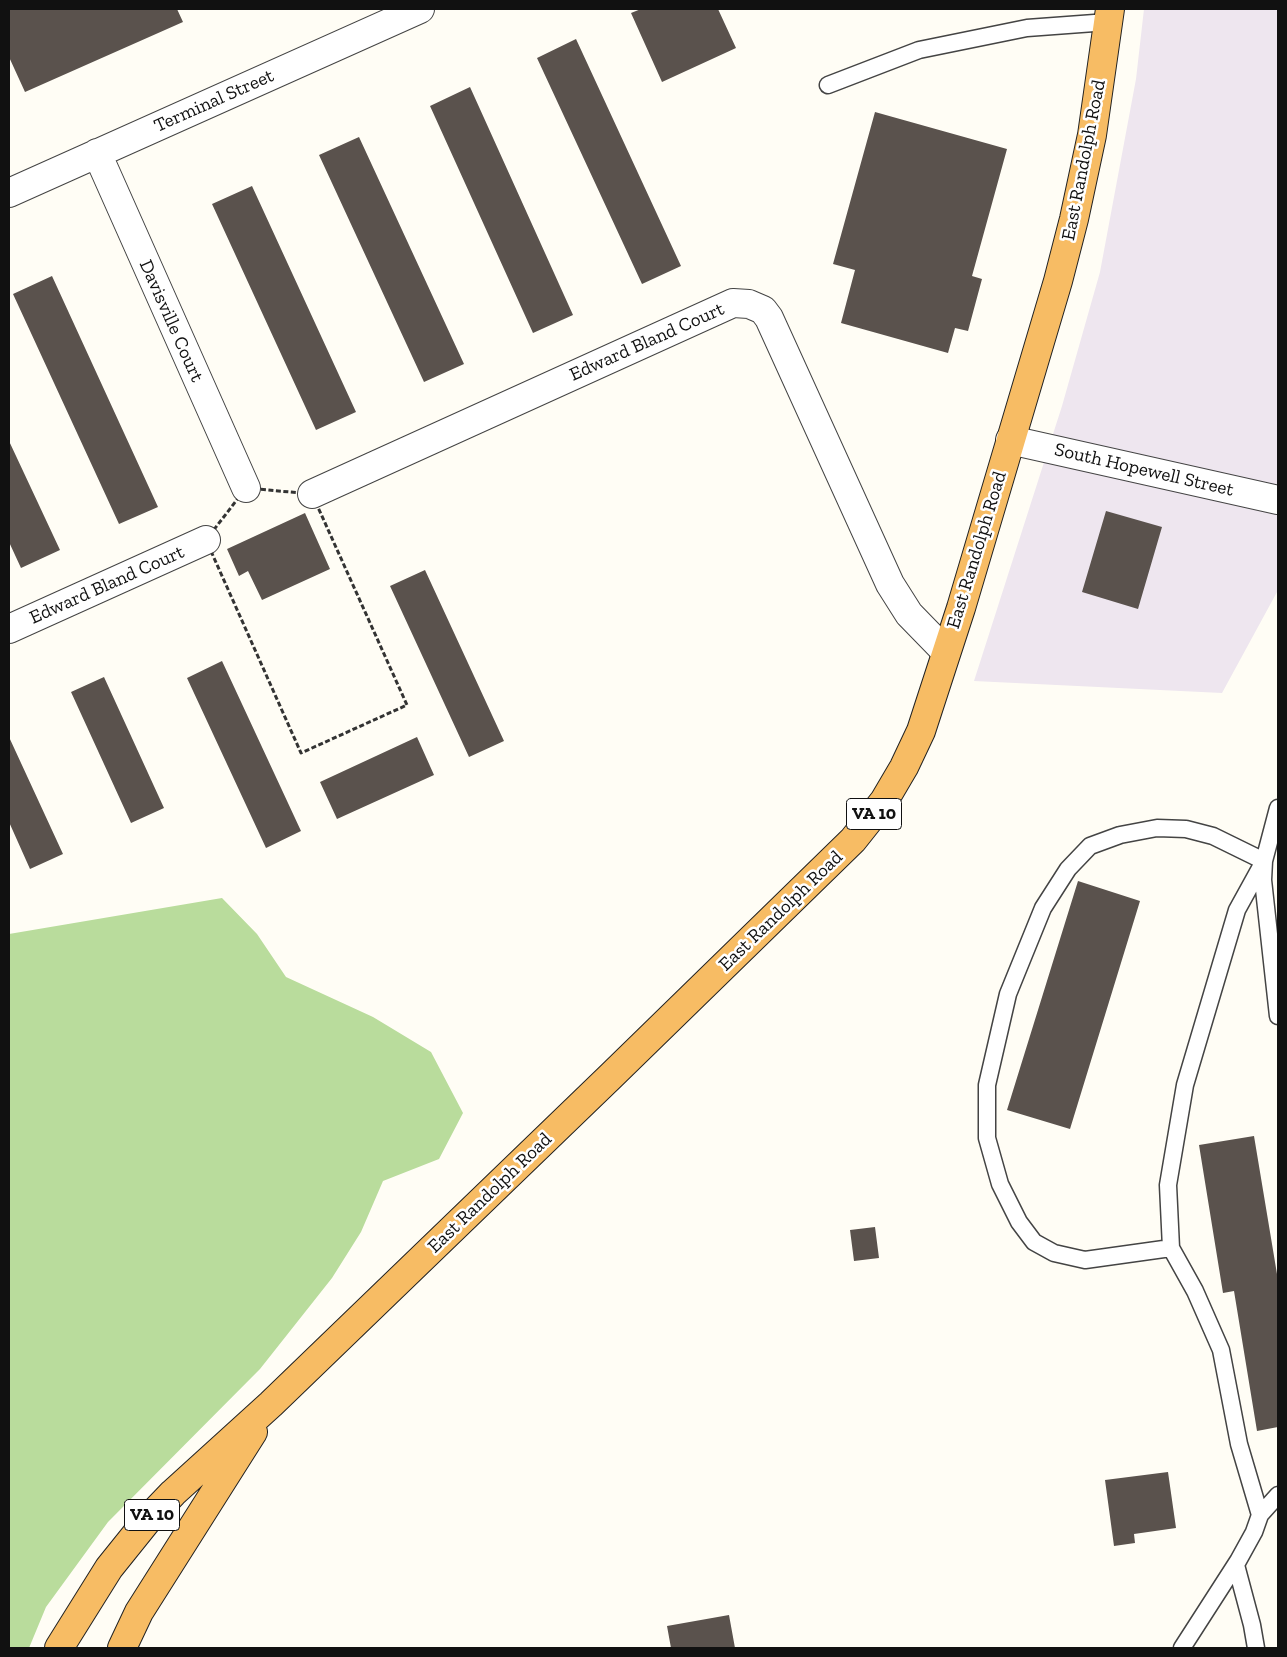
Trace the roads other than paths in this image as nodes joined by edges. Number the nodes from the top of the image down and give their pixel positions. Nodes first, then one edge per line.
1 (420, 9) edge
2 (1109, 15) edge
3 (828, 85) dead end
4 (97, 154) junction
5 (9, 193) edge
6 (1010, 440) junction
7 (246, 488) road end
8 (312, 494) road end
9 (1278, 500) edge
10 (206, 540) road end
11 (9, 629) edge
12 (946, 652) junction
13 (1278, 808) edge
14 (1264, 861) junction
15 (1278, 1016) edge
16 (1171, 1248) junction
17 (271, 1404) junction
18 (1278, 1495) edge
19 (1260, 1515) junction
20 (1236, 1565) junction
21 (58, 1648) edge
22 (122, 1648) edge
23 (1182, 1648) edge
24 (1256, 1648) edge

1 - 4 street, Terminal Street
2 - 3 lane
2 - 6 highway, East Randolph Road / VA 10
4 - 5 street, Terminal Street
4 - 7 street, Davisville Court
6 - 9 street, South Hopewell Street
6 - 12 highway, East Randolph Road / VA 10
8 - 12 street, Edward Bland Court
10 - 11 street, Edward Bland Court
12 - 17 highway, East Randolph Road / VA 10
13 - 14 lane
14 - 15 lane
14 - 16 lane
14 - 16 lane
16 - 19 lane
17 - 21 highway, East Randolph Road / VA 10
17 - 22 highway, East Randolph Road / VA 10
18 - 19 lane
19 - 20 lane
20 - 23 lane
20 - 24 lane

